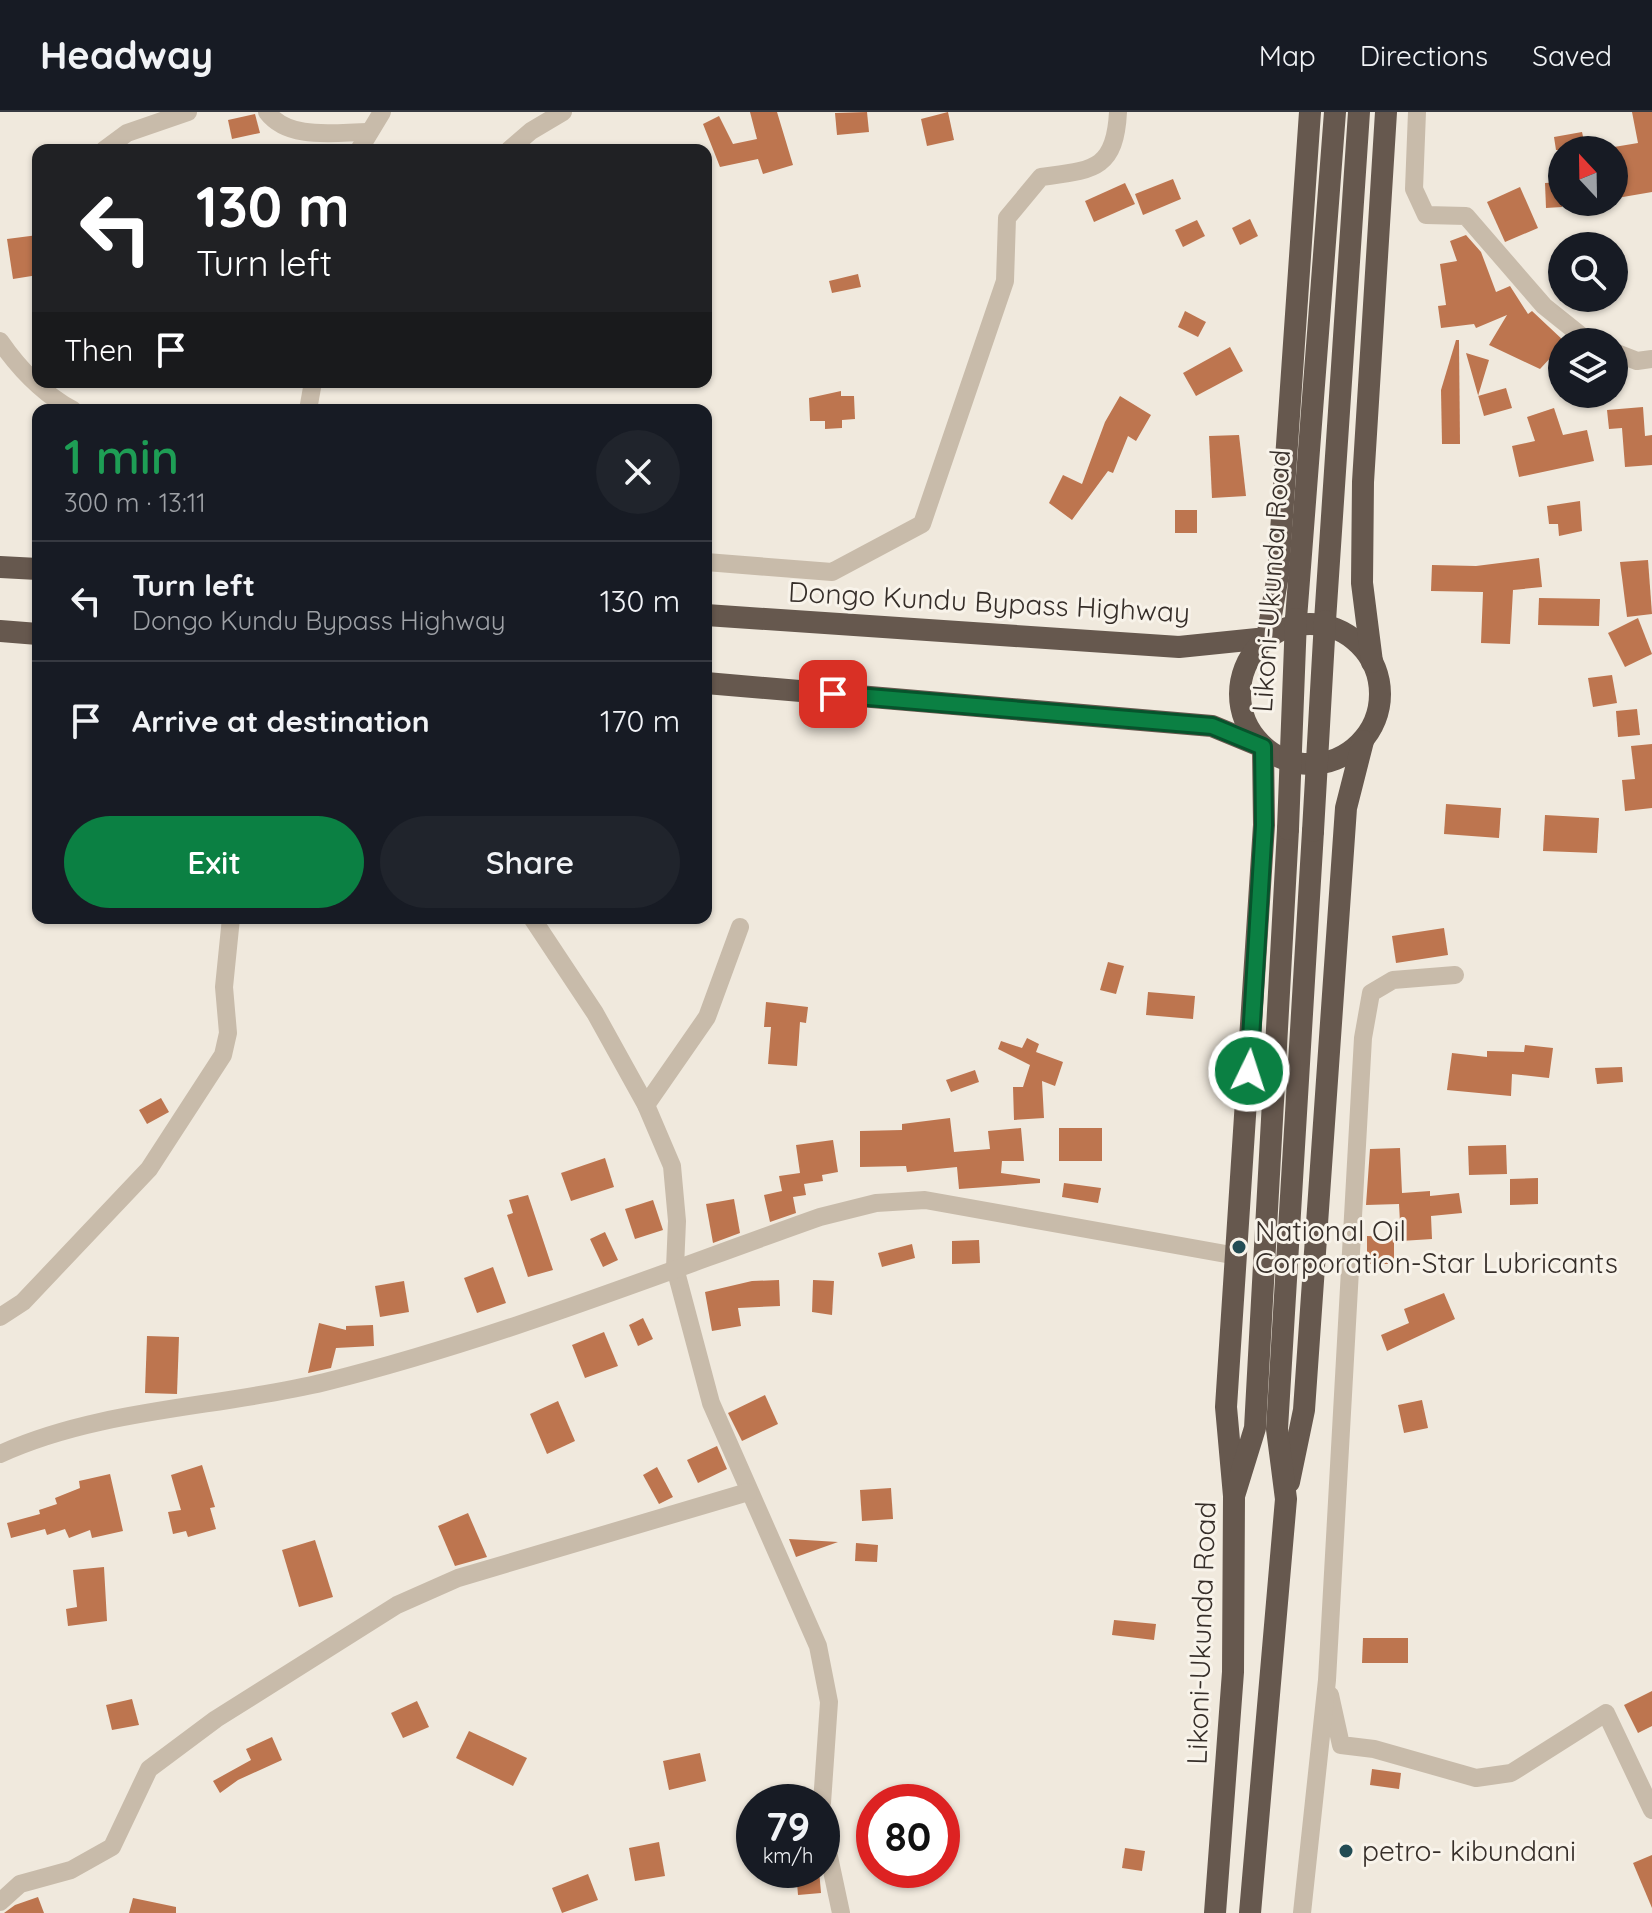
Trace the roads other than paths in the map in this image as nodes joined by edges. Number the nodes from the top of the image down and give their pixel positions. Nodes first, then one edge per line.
1 (188, 112) edge
2 (267, 112) edge
3 (382, 112) edge
4 (563, 112) edge
5 (1118, 112) edge
6 (1310, 112) edge
7 (1335, 112) edge
8 (1359, 112) edge
9 (1386, 112) edge
10 (1417, 112) edge
11 (368, 132) junction
12 (112, 144) edge
13 (362, 144) edge
14 (516, 144) edge
15 (1572, 328) edge
16 (0, 341) edge
17 (1628, 357) edge
18 (1652, 359) edge
19 (32, 381) edge
20 (40, 388) edge
21 (62, 404) edge
22 (712, 562) edge
23 (0, 567) edge
24 (32, 569) edge
25 (712, 615) edge
26 (0, 631) edge
27 (32, 634) edge
28 (1267, 638) junction
29 (1372, 662) junction
30 (712, 684) edge
31 (1363, 741) junction
32 (1263, 747) junction
33 (230, 924) edge
34 (536, 924) edge
35 (740, 927) dead end
36 (1455, 975) dead end
37 (646, 1105) junction
38 (1237, 1256) junction
39 (675, 1268) junction
40 (0, 1317) edge
41 (1266, 1428) junction
42 (0, 1454) edge
43 (748, 1492) junction
44 (1234, 1496) junction
45 (1286, 1499) junction
46 (1327, 1680) junction
47 (823, 1784) edge
48 (1652, 1810) edge
49 (836, 1888) edge
50 (0, 1902) edge
51 (841, 1913) edge
52 (1215, 1913) edge
53 (1250, 1913) edge
54 (1302, 1913) edge

1 - 12 street
2 - 11 street
3 - 11 street
4 - 14 street
5 - 22 street
6 - 28 highway
7 - 41 highway, Likoni-Ukunda Road, bridge
8 - 41 highway, Likoni-Ukunda Road, bridge
9 - 29 highway
10 - 15 street
11 - 13 street
16 - 19 street
17 - 18 street
20 - 21 street
23 - 24 highway
25 - 28 highway, Dongo Kundu Bypass Highway
26 - 27 highway
28 - 29 highway
28 - 32 highway
29 - 31 highway
30 - 32 highway
31 - 32 highway
31 - 45 highway
32 - 38 highway
33 - 40 street
34 - 37 street
35 - 37 street
36 - 46 street
37 - 39 street
38 - 39 street
38 - 44 highway
39 - 42 street
39 - 43 street
41 - 44 highway, Likoni-Ukunda Road
41 - 45 highway, Likoni-Ukunda Road
43 - 47 street
43 - 50 street
44 - 52 highway, Likoni-Ukunda Road
45 - 53 highway, Likoni-Ukunda Road
46 - 48 street
46 - 54 street
49 - 51 street

